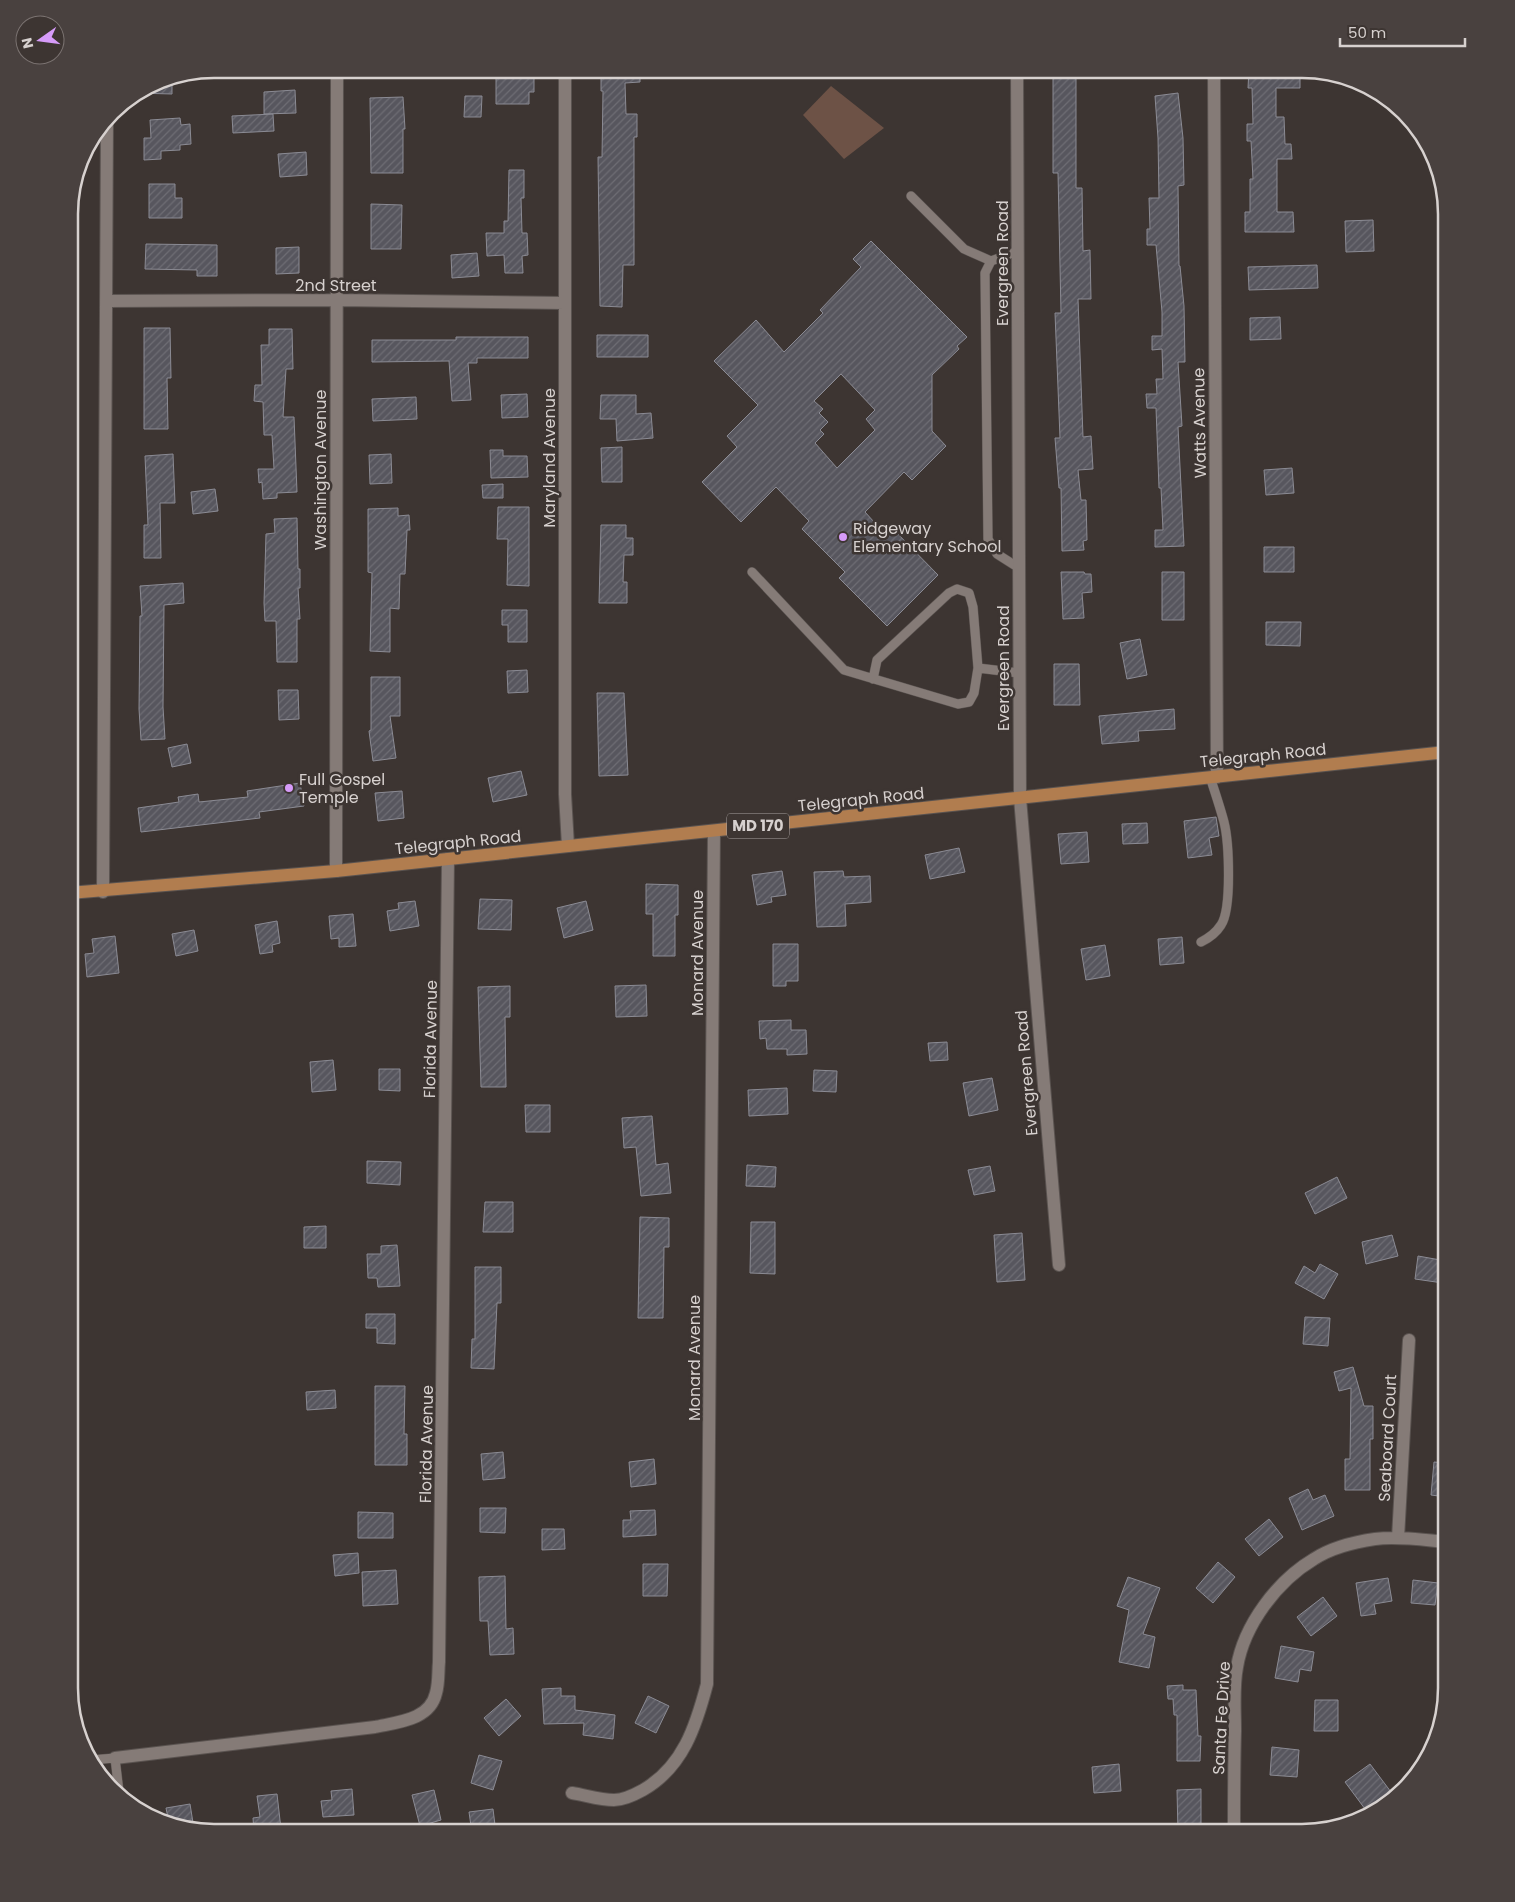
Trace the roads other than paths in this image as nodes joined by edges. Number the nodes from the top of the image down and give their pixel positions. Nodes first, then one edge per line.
1 (337, 78) edge
2 (565, 78) edge
3 (1017, 78) edge
4 (1214, 78) edge
5 (108, 128) edge
6 (911, 196) dead end
7 (1018, 251) junction
8 (991, 261) junction
9 (336, 300) junction
10 (107, 301) junction
11 (565, 303) junction
12 (1019, 568) junction
13 (752, 572) dead end
14 (978, 668) junction
15 (1019, 673) junction
16 (873, 679) junction
17 (1438, 753) edge
18 (1214, 777) junction
19 (1020, 798) junction
20 (714, 831) junction
21 (568, 846) junction
22 (448, 859) junction
23 (336, 871) junction
24 (102, 892) junction
25 (78, 893) edge
26 (1201, 942) dead end
27 (1058, 1265) dead end
28 (1409, 1340) dead end
29 (1398, 1538) junction
30 (1438, 1541) edge
31 (115, 1758) junction
32 (98, 1759) edge
33 (118, 1785) edge
34 (572, 1792) dead end
35 (1234, 1824) edge

1 - 9 street, Washington Avenue
2 - 11 street, Maryland Avenue
3 - 7 street, Evergreen Road
4 - 18 street, Watts Avenue
5 - 10 street
6 - 8 lane
7 - 8 lane
7 - 12 street, Evergreen Road
8 - 12 lane
9 - 10 street, 2nd Street
9 - 11 street, 2nd Street
9 - 23 street, Washington Avenue
10 - 24 street
11 - 21 street, Maryland Avenue
12 - 15 street, Evergreen Road
13 - 16 lane
14 - 15 lane
14 - 16 lane
14 - 16 lane
15 - 19 street, Evergreen Road
17 - 18 main road, Telegraph Road / MD 170
18 - 19 main road, Telegraph Road / MD 170
18 - 26 lane
19 - 20 main road, Telegraph Road / MD 170
19 - 27 street, Evergreen Road
20 - 21 main road, Telegraph Road / MD 170
20 - 34 street, Monard Avenue
21 - 22 main road, Telegraph Road / MD 170
22 - 23 main road, Telegraph Road / MD 170
22 - 31 street, Florida Avenue
23 - 24 main road, Telegraph Road / MD 170
24 - 25 main road, Telegraph Road / MD 170
28 - 29 street, Seaboard Court
29 - 30 street, Santa Fe Drive
29 - 35 street, Santa Fe Drive
31 - 32 lane
31 - 33 lane

